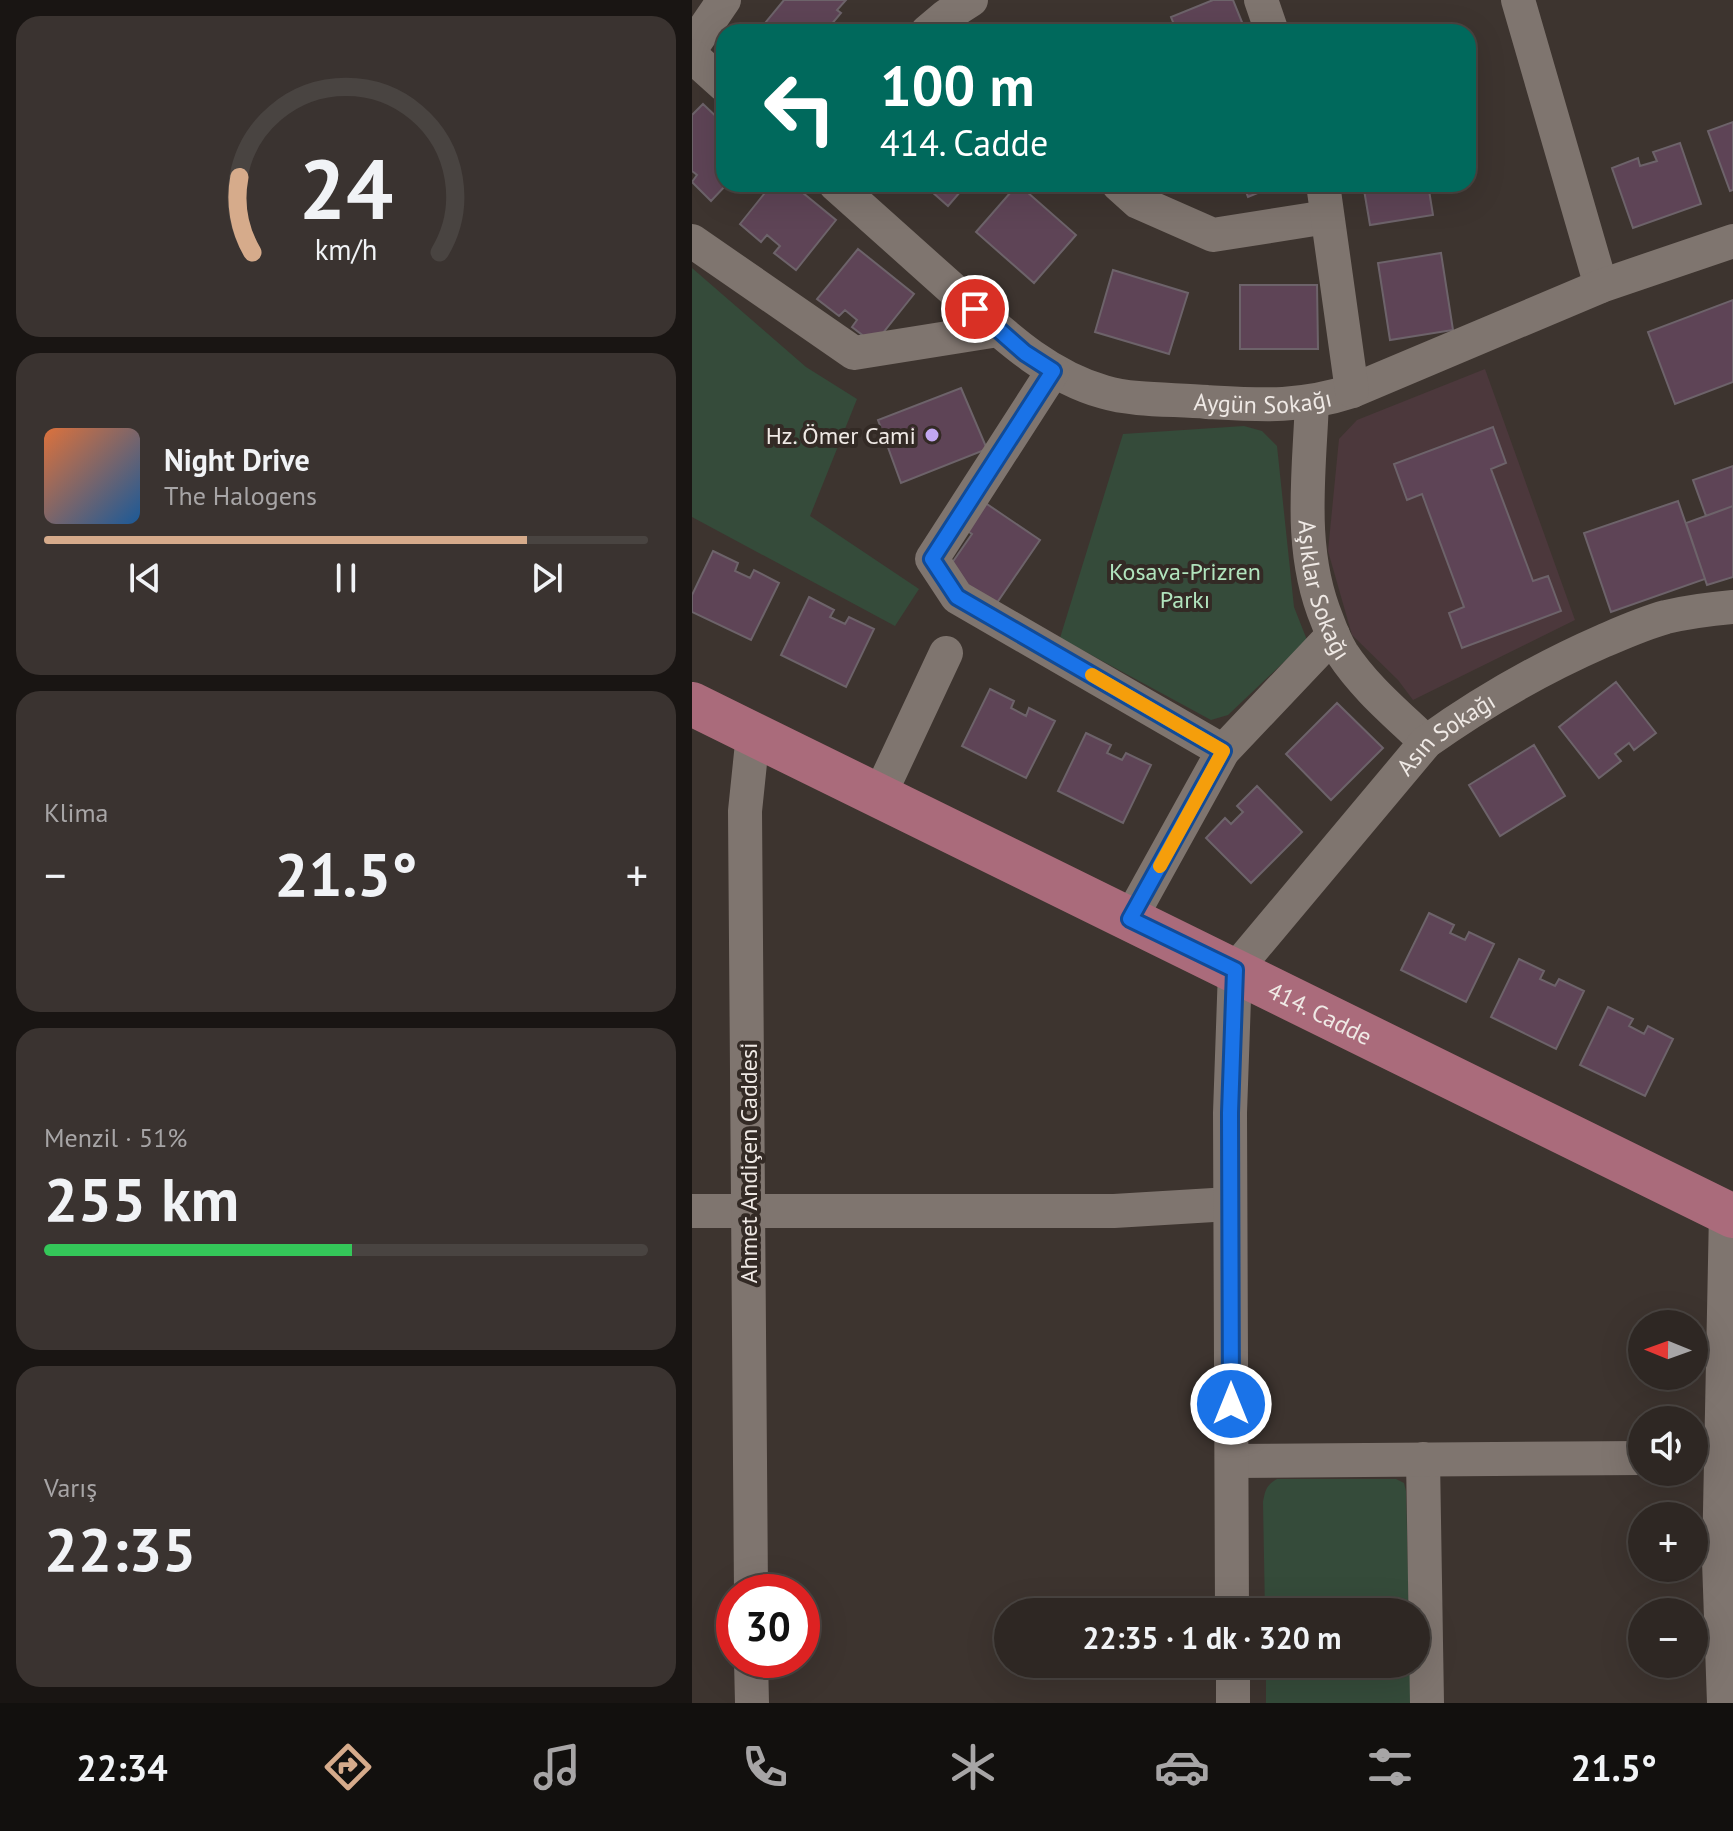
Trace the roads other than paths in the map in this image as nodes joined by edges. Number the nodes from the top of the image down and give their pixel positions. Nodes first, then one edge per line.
1 (724, 0) edge
2 (1261, 0) edge
3 (1518, 0) edge
4 (1269, 24) edge
5 (692, 47) edge
6 (692, 56) edge
7 (716, 78) edge
8 (844, 192) edge
9 (1127, 192) edge
10 (1325, 201) edge
11 (692, 241) edge
12 (1733, 241) edge
13 (1601, 286) junction
14 (998, 330) junction
15 (1053, 371) junction
16 (1352, 391) junction
17 (1312, 402) junction
18 (1733, 607) edge
19 (1333, 635) junction
20 (946, 653) dead end
21 (692, 704) edge
22 (753, 734) junction
23 (1426, 742) junction
24 (1223, 751) junction
25 (879, 796) junction
26 (1130, 919) junction
27 (1235, 970) junction
28 (1230, 1204) junction
29 (692, 1211) edge
30 (748, 1211) junction
31 (1729, 1214) edge
32 (1708, 1446) edge
33 (1628, 1458) edge
34 (1423, 1459) junction
35 (1232, 1461) junction
36 (1708, 1466) edge
37 (751, 1574) edge
38 (1232, 1598) edge
39 (751, 1678) edge
40 (1233, 1678) edge
41 (752, 1703) edge
42 (1233, 1703) edge
43 (1427, 1703) edge
44 (1724, 1703) edge

1 - 5 street
2 - 4 street
3 - 13 street
6 - 7 street
8 - 14 street, Aygün Sokağı
9 - 10 street
10 - 16 street
11 - 14 street
12 - 13 street, Aygün Sokağı
13 - 16 street, Aygün Sokağı
14 - 15 street, Aygün Sokağı
15 - 17 street, Aygün Sokağı
15 - 24 street
16 - 17 street, Aygün Sokağı
17 - 19 street, Aşıklar Sokağı
18 - 23 street, Asın Sokağı
19 - 23 street, Aşıklar Sokağı
19 - 24 street
20 - 25 street
21 - 22 main road, 414. Cadde
22 - 25 main road, 414. Cadde
22 - 30 street, Ahmet Andiçen Caddesi
23 - 27 street, Asın Sokağı
24 - 26 street
25 - 26 main road, 414. Cadde
26 - 27 main road, 414. Cadde
27 - 28 street
27 - 31 main road, 414. Cadde
28 - 30 street
28 - 35 street
29 - 30 street
30 - 37 street, Ahmet Andiçen Caddesi
31 - 32 street
33 - 34 street
34 - 35 street
34 - 43 street
35 - 38 street
36 - 44 street
39 - 41 street
40 - 42 street

